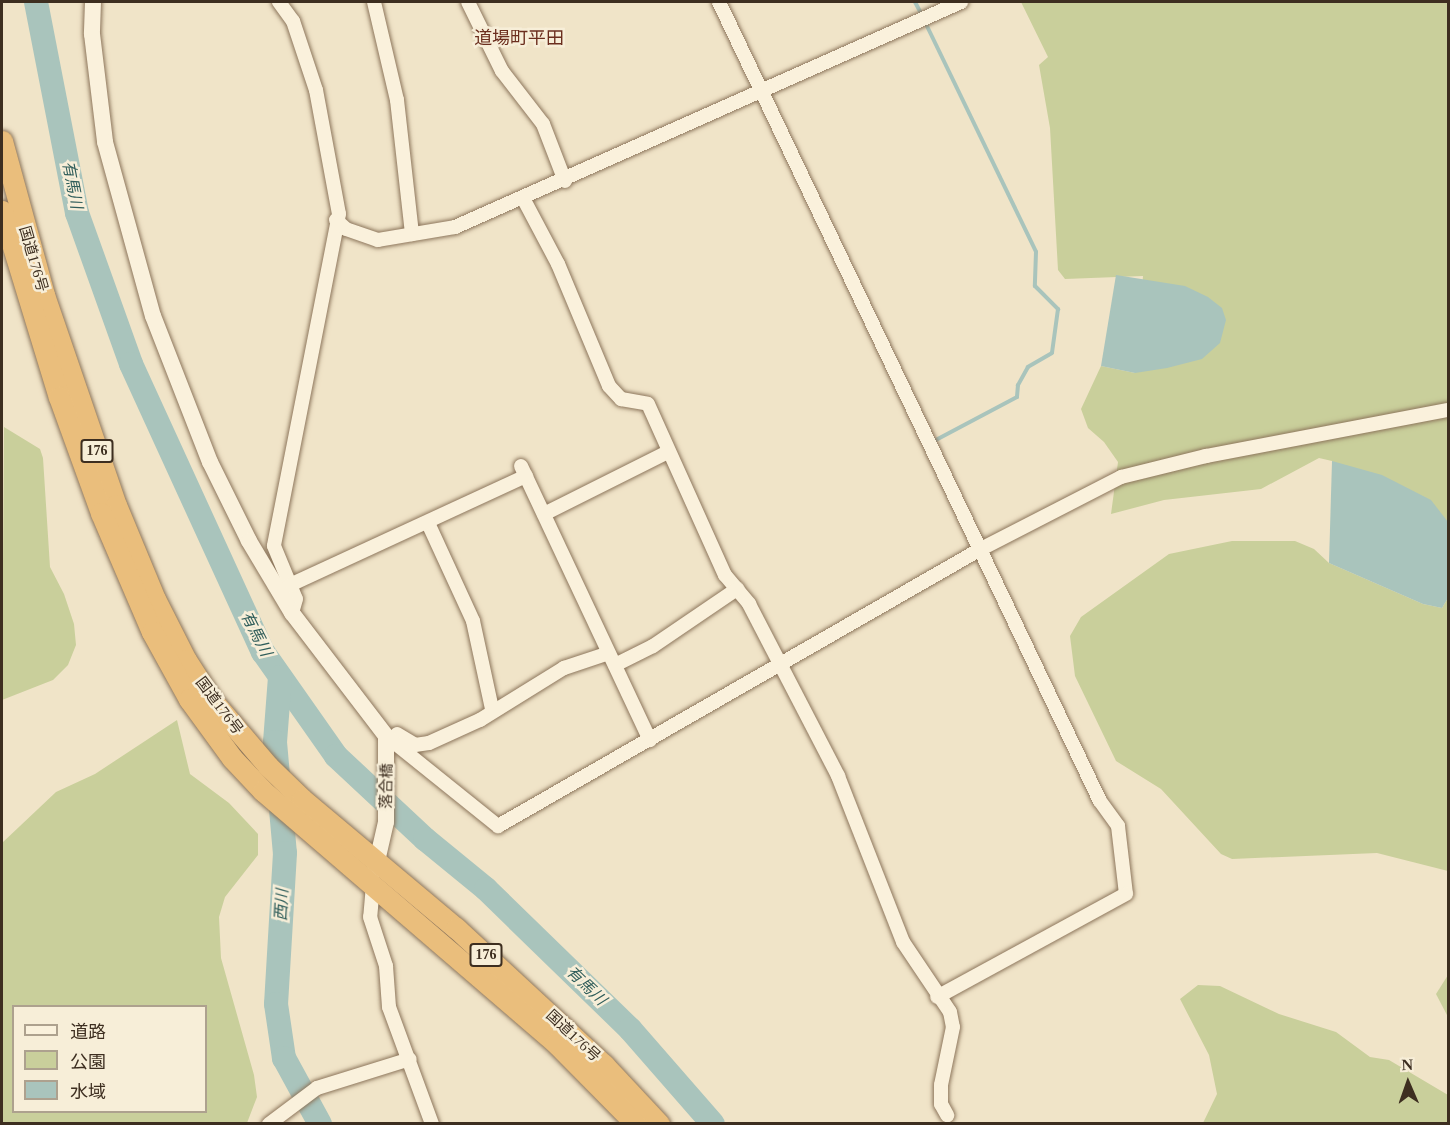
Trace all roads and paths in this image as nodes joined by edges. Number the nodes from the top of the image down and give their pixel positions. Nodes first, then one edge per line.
1 (93, 2) edge
2 (279, 2) edge
3 (374, 2) edge
4 (468, 2) edge
5 (719, 2) edge
6 (961, 2) edge
7 (761, 93) junction
8 (2, 141) edge
9 (565, 181) junction
10 (523, 198) junction
11 (2, 211) edge
12 (336, 220) junction
13 (412, 234) junction
14 (1449, 410) edge
15 (668, 452) junction
16 (544, 514) junction
17 (428, 523) junction
18 (979, 550) junction
19 (290, 585) junction
20 (737, 590) junction
21 (292, 613) junction
22 (612, 659) junction
23 (780, 667) junction
24 (492, 709) junction
25 (384, 737) junction
26 (650, 740) junction
27 (377, 860) junction
28 (373, 885) junction
29 (937, 997) junction
30 (410, 1059) junction
31 (947, 1115) dead end
32 (269, 1124) edge
33 (432, 1124) edge
34 (636, 1124) edge
35 (659, 1124) edge

1 - 21 street
2 - 12 street
3 - 13 street
4 - 9 street
5 - 7 street
6 - 7 street
7 - 9 street
7 - 18 street
8 - 27 highway, 国道176号 / 176
9 - 10 street
10 - 13 street
10 - 15 street
11 - 28 highway, 国道176号 / 176
12 - 13 street
12 - 19 street
14 - 18 street
15 - 16 street
15 - 20 street
16 - 17 street
16 - 22 street
17 - 19 street
17 - 24 street
18 - 23 street
18 - 29 street
19 - 21 street
20 - 22 street
20 - 23 street
21 - 25 street
22 - 24 street
22 - 26 street
23 - 26 street
23 - 29 street
24 - 25 street
25 - 26 street
25 - 27 street, 落合橋
27 - 28 street, 落合橋
27 - 35 highway, 国道176号 / 176
28 - 30 street
28 - 34 highway, 国道176号 / 176
29 - 31 street
30 - 32 street
30 - 33 street

